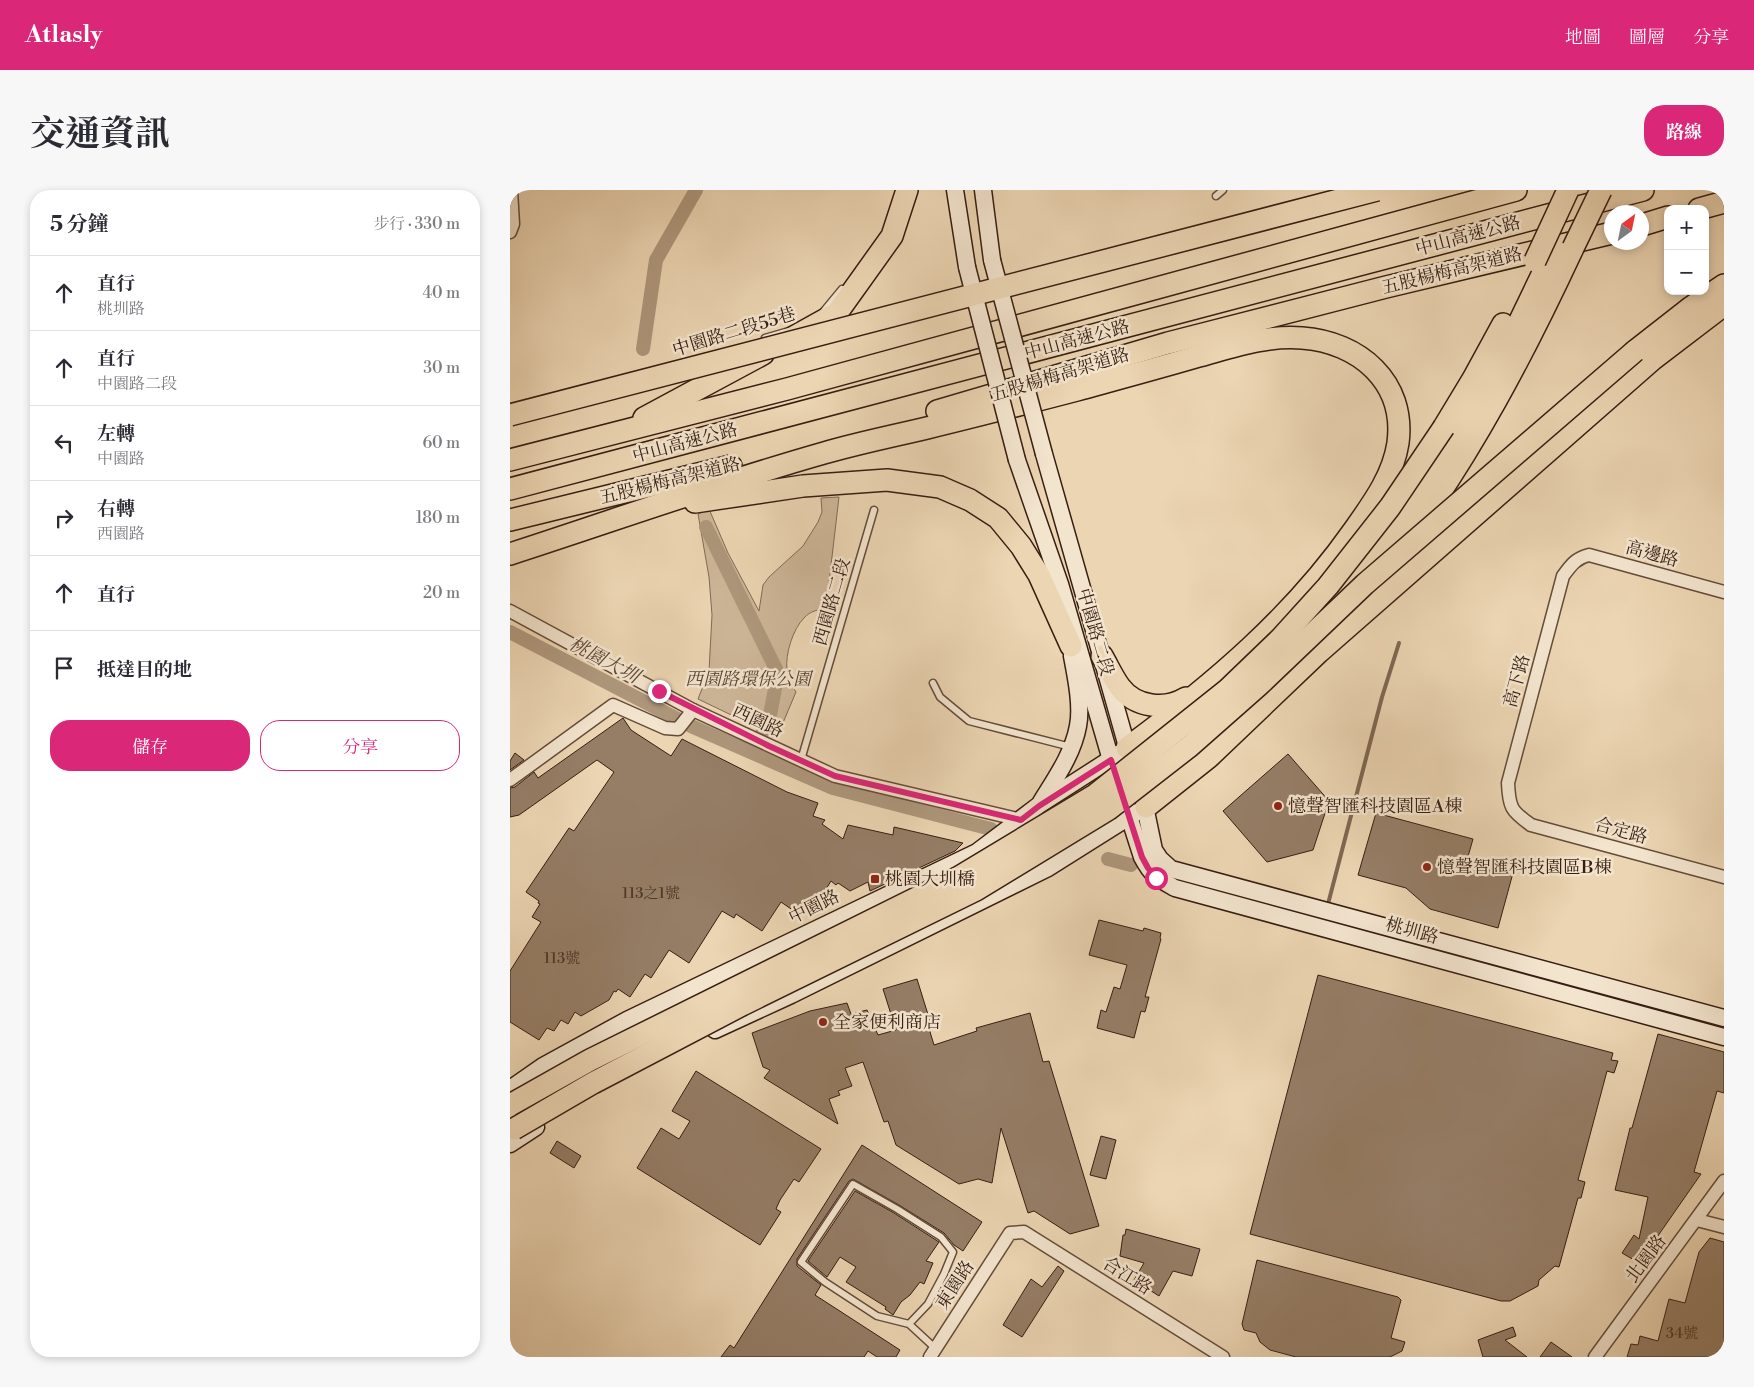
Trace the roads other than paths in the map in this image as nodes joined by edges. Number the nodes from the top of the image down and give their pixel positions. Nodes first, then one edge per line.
1 (511, 190) edge
2 (901, 190) edge
3 (907, 190) edge
4 (955, 190) edge
5 (983, 190) edge
6 (1223, 190) edge
7 (1377, 190) edge
8 (1516, 190) edge
9 (1568, 190) edge
10 (1582, 190) edge
11 (1601, 190) edge
12 (1643, 190) edge
13 (1216, 196) dead end
14 (1724, 202) edge
15 (1709, 206) edge
16 (894, 208) dead end
17 (1664, 219) edge
18 (1649, 223) edge
19 (510, 232) edge
20 (1604, 235) edge
21 (880, 239) dead end
22 (876, 246) dead end
23 (1564, 249) junction
24 (849, 280) dead end
25 (1724, 285) edge
26 (1724, 304) edge
27 (760, 340) dead end
28 (715, 354) dead end
29 (510, 415) edge
30 (616, 433) junction
31 (510, 460) edge
32 (510, 489) edge
33 (645, 510) junction
34 (874, 510) dead end
35 (510, 520) edge
36 (1394, 531) junction
37 (510, 554) edge
38 (1572, 562) joint
39 (1724, 592) edge
40 (1068, 609) junction
41 (510, 612) edge
42 (1285, 615) junction
43 (1071, 646) junction
44 (1319, 652) junction
45 (1102, 656) junction
46 (1216, 680) junction
47 (933, 683) dead end
48 (693, 710) junction
49 (1071, 747) junction
50 (1119, 754) junction
51 (801, 761) junction
52 (510, 780) edge
53 (1129, 784) junction
54 (1039, 806) junction
55 (1513, 811) joint
56 (1138, 812) junction
57 (1021, 820) junction
58 (1724, 877) edge
59 (918, 932) junction
60 (1724, 1018) edge
61 (1724, 1037) edge
62 (510, 1089) edge
63 (510, 1105) edge
64 (511, 1135) edge
65 (1724, 1181) edge
66 (1697, 1220) junction
67 (1724, 1227) edge
68 (1010, 1233) joint
69 (909, 1324) junction
70 (933, 1353) edge
71 (1223, 1357) edge
72 (1595, 1357) edge

1 - 19 street
2 - 16 lane
3 - 30 highway
4 - 40 main road, 中園路二段, bridge
5 - 45 main road, 中園路二段, bridge
6 - 13 lane
7 - 29 highway, bridge
8 - 30 highway, 中山高速公路
9 - 63 highway, bridge
10 - 23 highway
11 - 23 highway, bridge
12 - 32 highway, 中山高速公路
14 - 15 highway
17 - 18 highway
20 - 35 highway, 五股楊梅高架道路, bridge
21 - 22 lane
23 - 36 highway
23 - 44 highway
24 - 27 lane, 中園路二段55巷
25 - 64 highway, bridge
26 - 44 highway
28 - 29 lane, 中園路二段55巷
30 - 31 highway, 中山高速公路
33 - 37 highway
33 - 42 highway
33 - 43 highway
34 - 51 lane, 西園路二段
36 - 42 highway
36 - 53 highway
38 - 39 street, 高邊路
38 - 55 street, 高下路
40 - 43 main road
40 - 50 main road, 中園路二段
41 - 48 street, 西園路
42 - 46 highway
43 - 49 main road
44 - 56 highway
45 - 46 highway
45 - 50 main road, 中園路二段
46 - 50 highway
47 - 49 lane
48 - 51 street, 西園路
48 - 52 street
49 - 54 main road
50 - 53 main road, 中園路二段
50 - 54 main road, 中園路
51 - 57 street, 西園路
53 - 56 main road, 中園路二段
53 - 59 main road
54 - 57 main road, 中園路
55 - 58 street, 合定路
56 - 59 main road
56 - 60 main road, 桃圳路
56 - 61 main road, 桃圳路
57 - 62 main road, 中園路
59 - 64 main road
65 - 66 street, 北園路
66 - 67 street
66 - 72 street, 北園路
68 - 70 street, 東園路
68 - 71 street, 合江路
69 - 69 lane
69 - 70 lane

